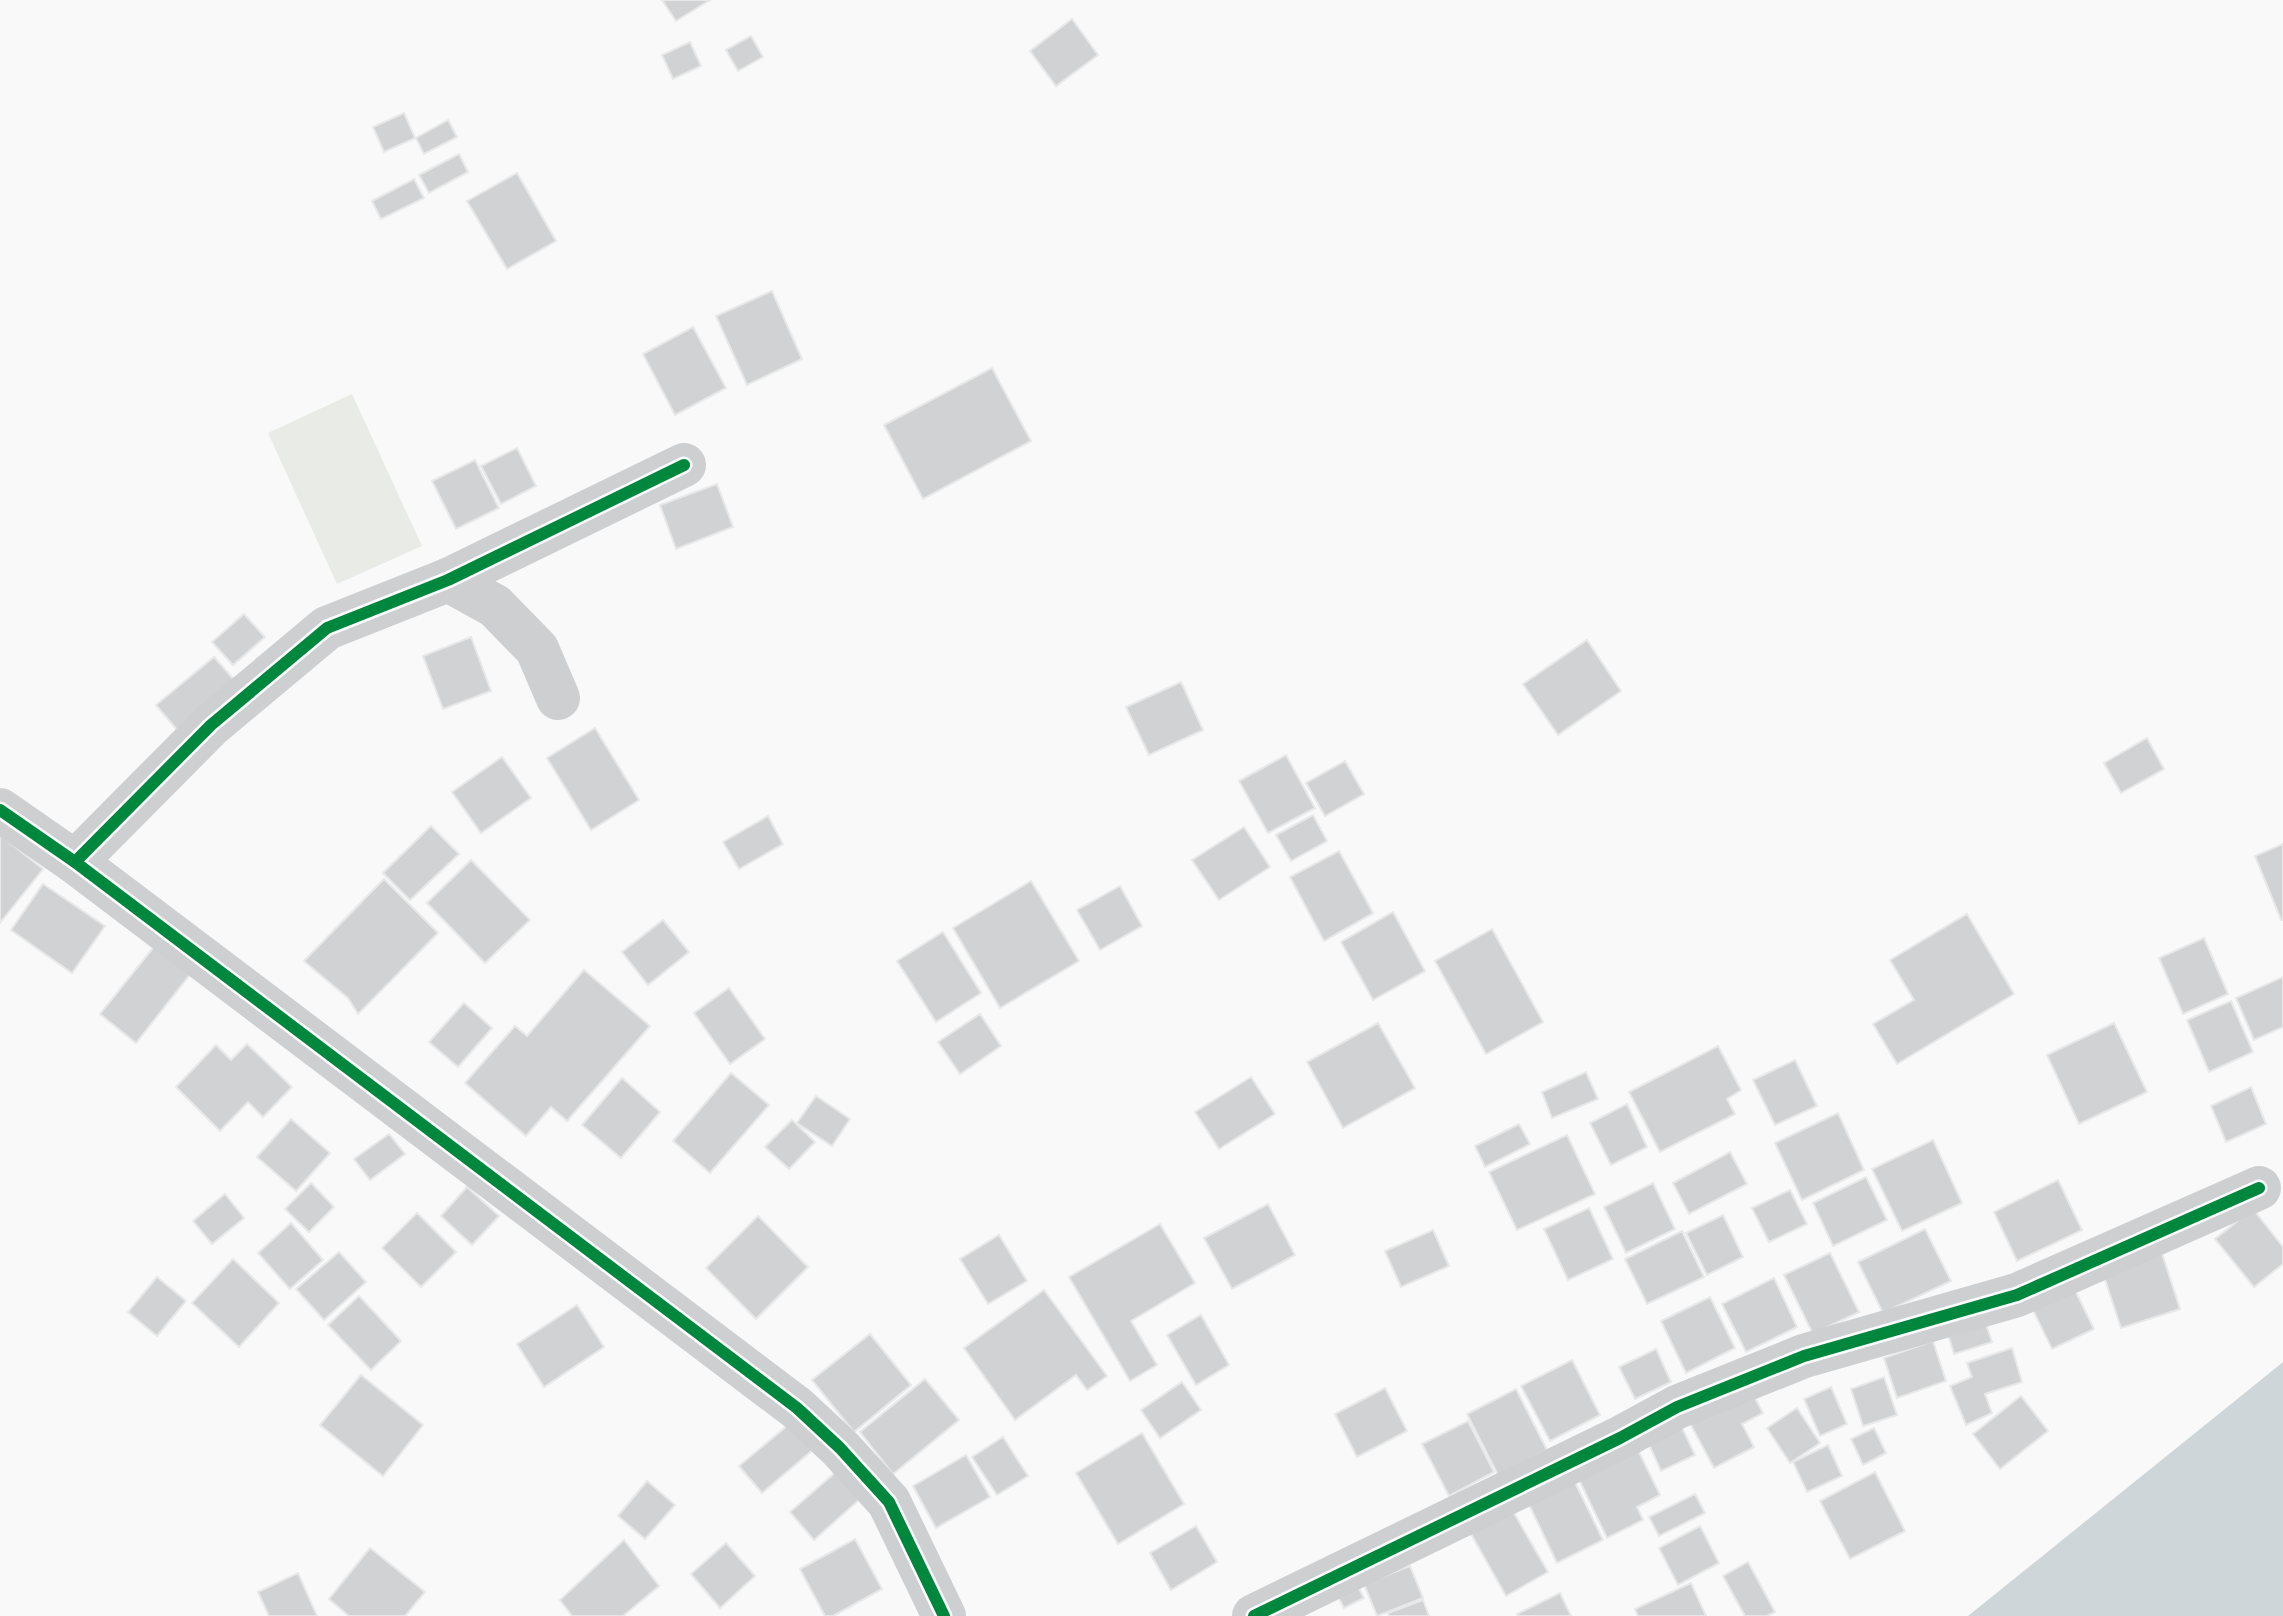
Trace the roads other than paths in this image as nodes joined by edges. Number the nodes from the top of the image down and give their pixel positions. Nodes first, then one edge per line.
1 (684, 465) dead end
2 (448, 580) junction
3 (558, 698) dead end
4 (0, 810) edge
5 (75, 862) junction
6 (2259, 1188) dead end
7 (944, 1616) edge
8 (1254, 1616) edge

1 - 2 street
2 - 3 street
2 - 5 street
4 - 5 street
5 - 7 street
6 - 8 street

